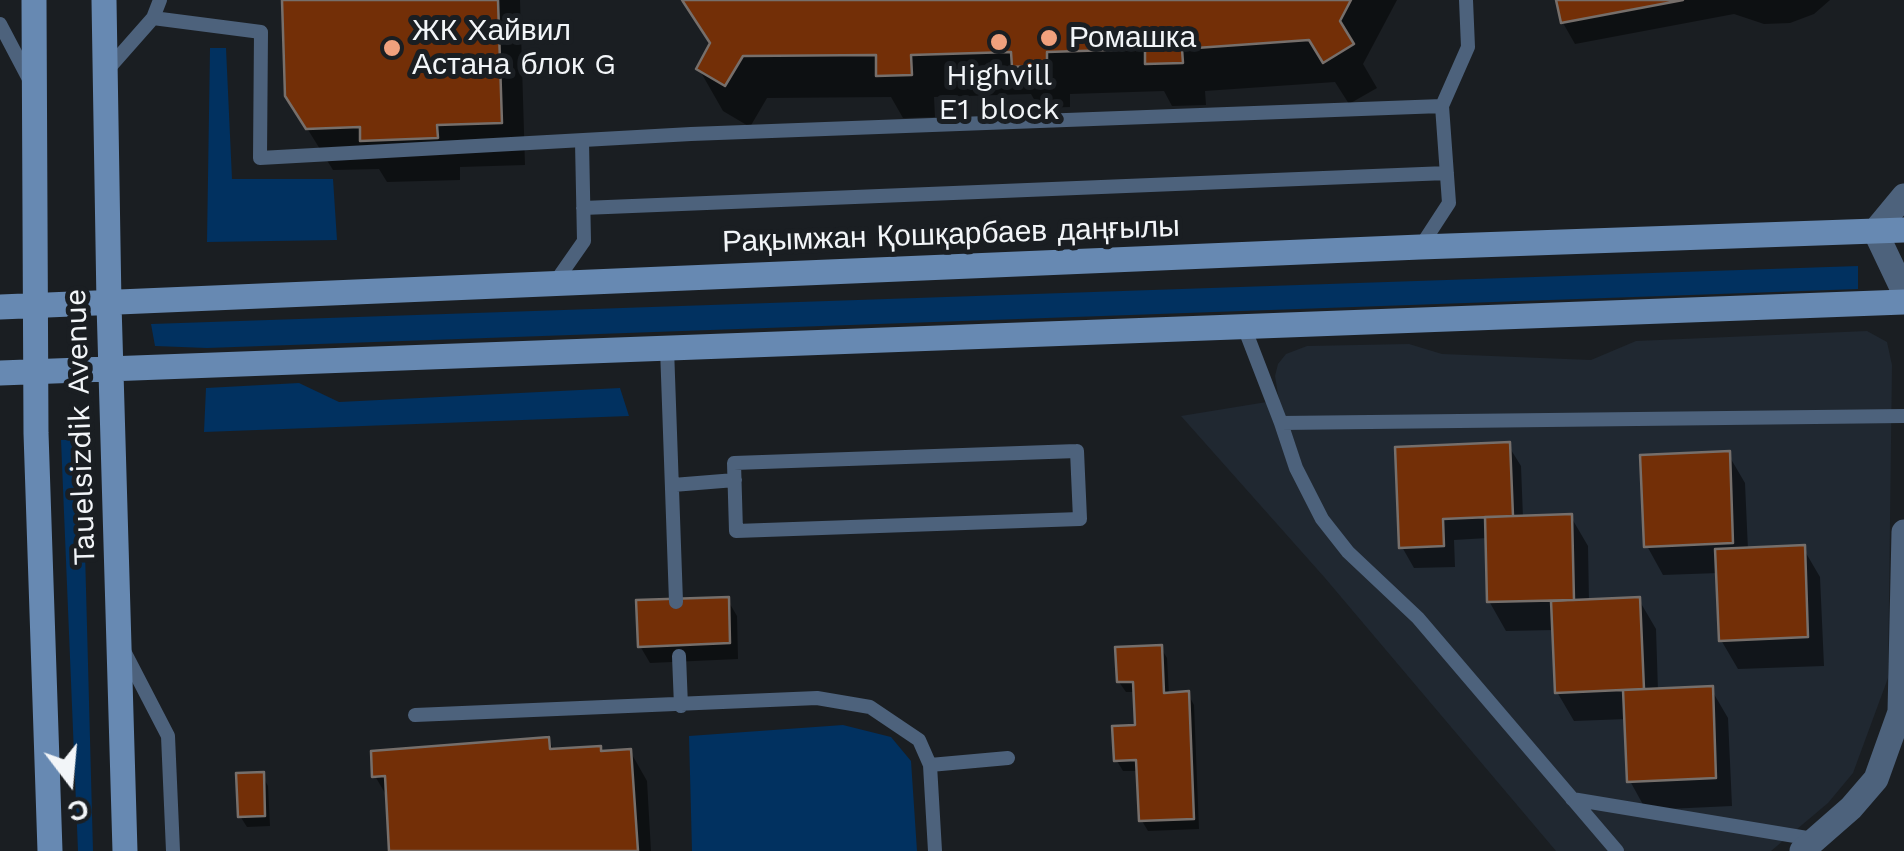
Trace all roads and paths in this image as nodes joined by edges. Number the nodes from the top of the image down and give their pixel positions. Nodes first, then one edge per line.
1 (34, 0) edge
2 (104, 0) edge
3 (160, 0) edge
4 (1466, 0) edge
5 (153, 18) junction
6 (0, 24) edge
7 (104, 73) junction
8 (35, 90) junction
9 (1442, 106) junction
10 (582, 142) junction
11 (1447, 173) junction
12 (1904, 196) edge
13 (584, 208) junction
14 (1904, 230) edge
15 (1875, 231) junction
16 (1420, 247) junction
17 (554, 284) junction
18 (1904, 292) edge
19 (1904, 302) edge
20 (109, 304) junction
21 (35, 306) junction
22 (0, 307) edge
23 (1244, 326) junction
24 (668, 348) junction
25 (112, 368) junction
26 (36, 372) junction
27 (0, 374) edge
28 (1904, 416) edge
29 (1280, 423) junction
30 (735, 480) junction
31 (672, 485) junction
32 (1904, 532) edge
33 (676, 602) dead end
34 (120, 642) junction
35 (679, 656) dead end
36 (682, 706) junction
37 (415, 715) dead end
38 (1008, 758) dead end
39 (930, 765) junction
40 (1572, 799) junction
41 (1809, 845) edge
42 (50, 851) edge
43 (125, 851) edge
44 (173, 851) edge
45 (935, 851) edge
46 (1616, 851) edge

1 - 8 main road, Tauelsizdik Avenue
2 - 7 main road, Tauelsizdik Avenue
3 - 5 lane
4 - 9 lane
5 - 7 lane
5 - 10 lane
6 - 8 lane
7 - 20 main road, Tauelsizdik Avenue
8 - 21 main road, Tauelsizdik Avenue
9 - 10 lane
9 - 11 lane
10 - 13 lane
11 - 13 lane
11 - 16 lane
12 - 15 street
13 - 17 lane
14 - 15 main road, Рақымжан Қошқарбаев даңғылы
15 - 16 main road, Рақымжан Қошқарбаев даңғылы
15 - 18 street
16 - 17 main road, Рақымжан Қошқарбаев даңғылы
17 - 20 main road, Рақымжан Қошқарбаев даңғылы
19 - 23 main road
20 - 21 main road, Рақымжан Қошқарбаев даңғылы
20 - 25 main road, Tauelsizdik Avenue
21 - 22 main road, Рақымжан Қошқарбаев даңғылы
21 - 26 main road, Tauelsizdik Avenue
23 - 24 main road
23 - 29 lane
24 - 25 main road
24 - 31 lane
25 - 26 main road
25 - 34 main road, Tauelsizdik Avenue
26 - 27 main road
26 - 42 main road, Tauelsizdik Avenue
28 - 29 lane
29 - 40 lane
30 - 30 lane
30 - 31 lane
31 - 33 lane
32 - 41 street
34 - 43 main road, Tauelsizdik Avenue
34 - 44 lane
35 - 36 lane
36 - 37 lane
36 - 39 lane
38 - 39 lane
39 - 45 lane
40 - 41 lane
40 - 46 lane

